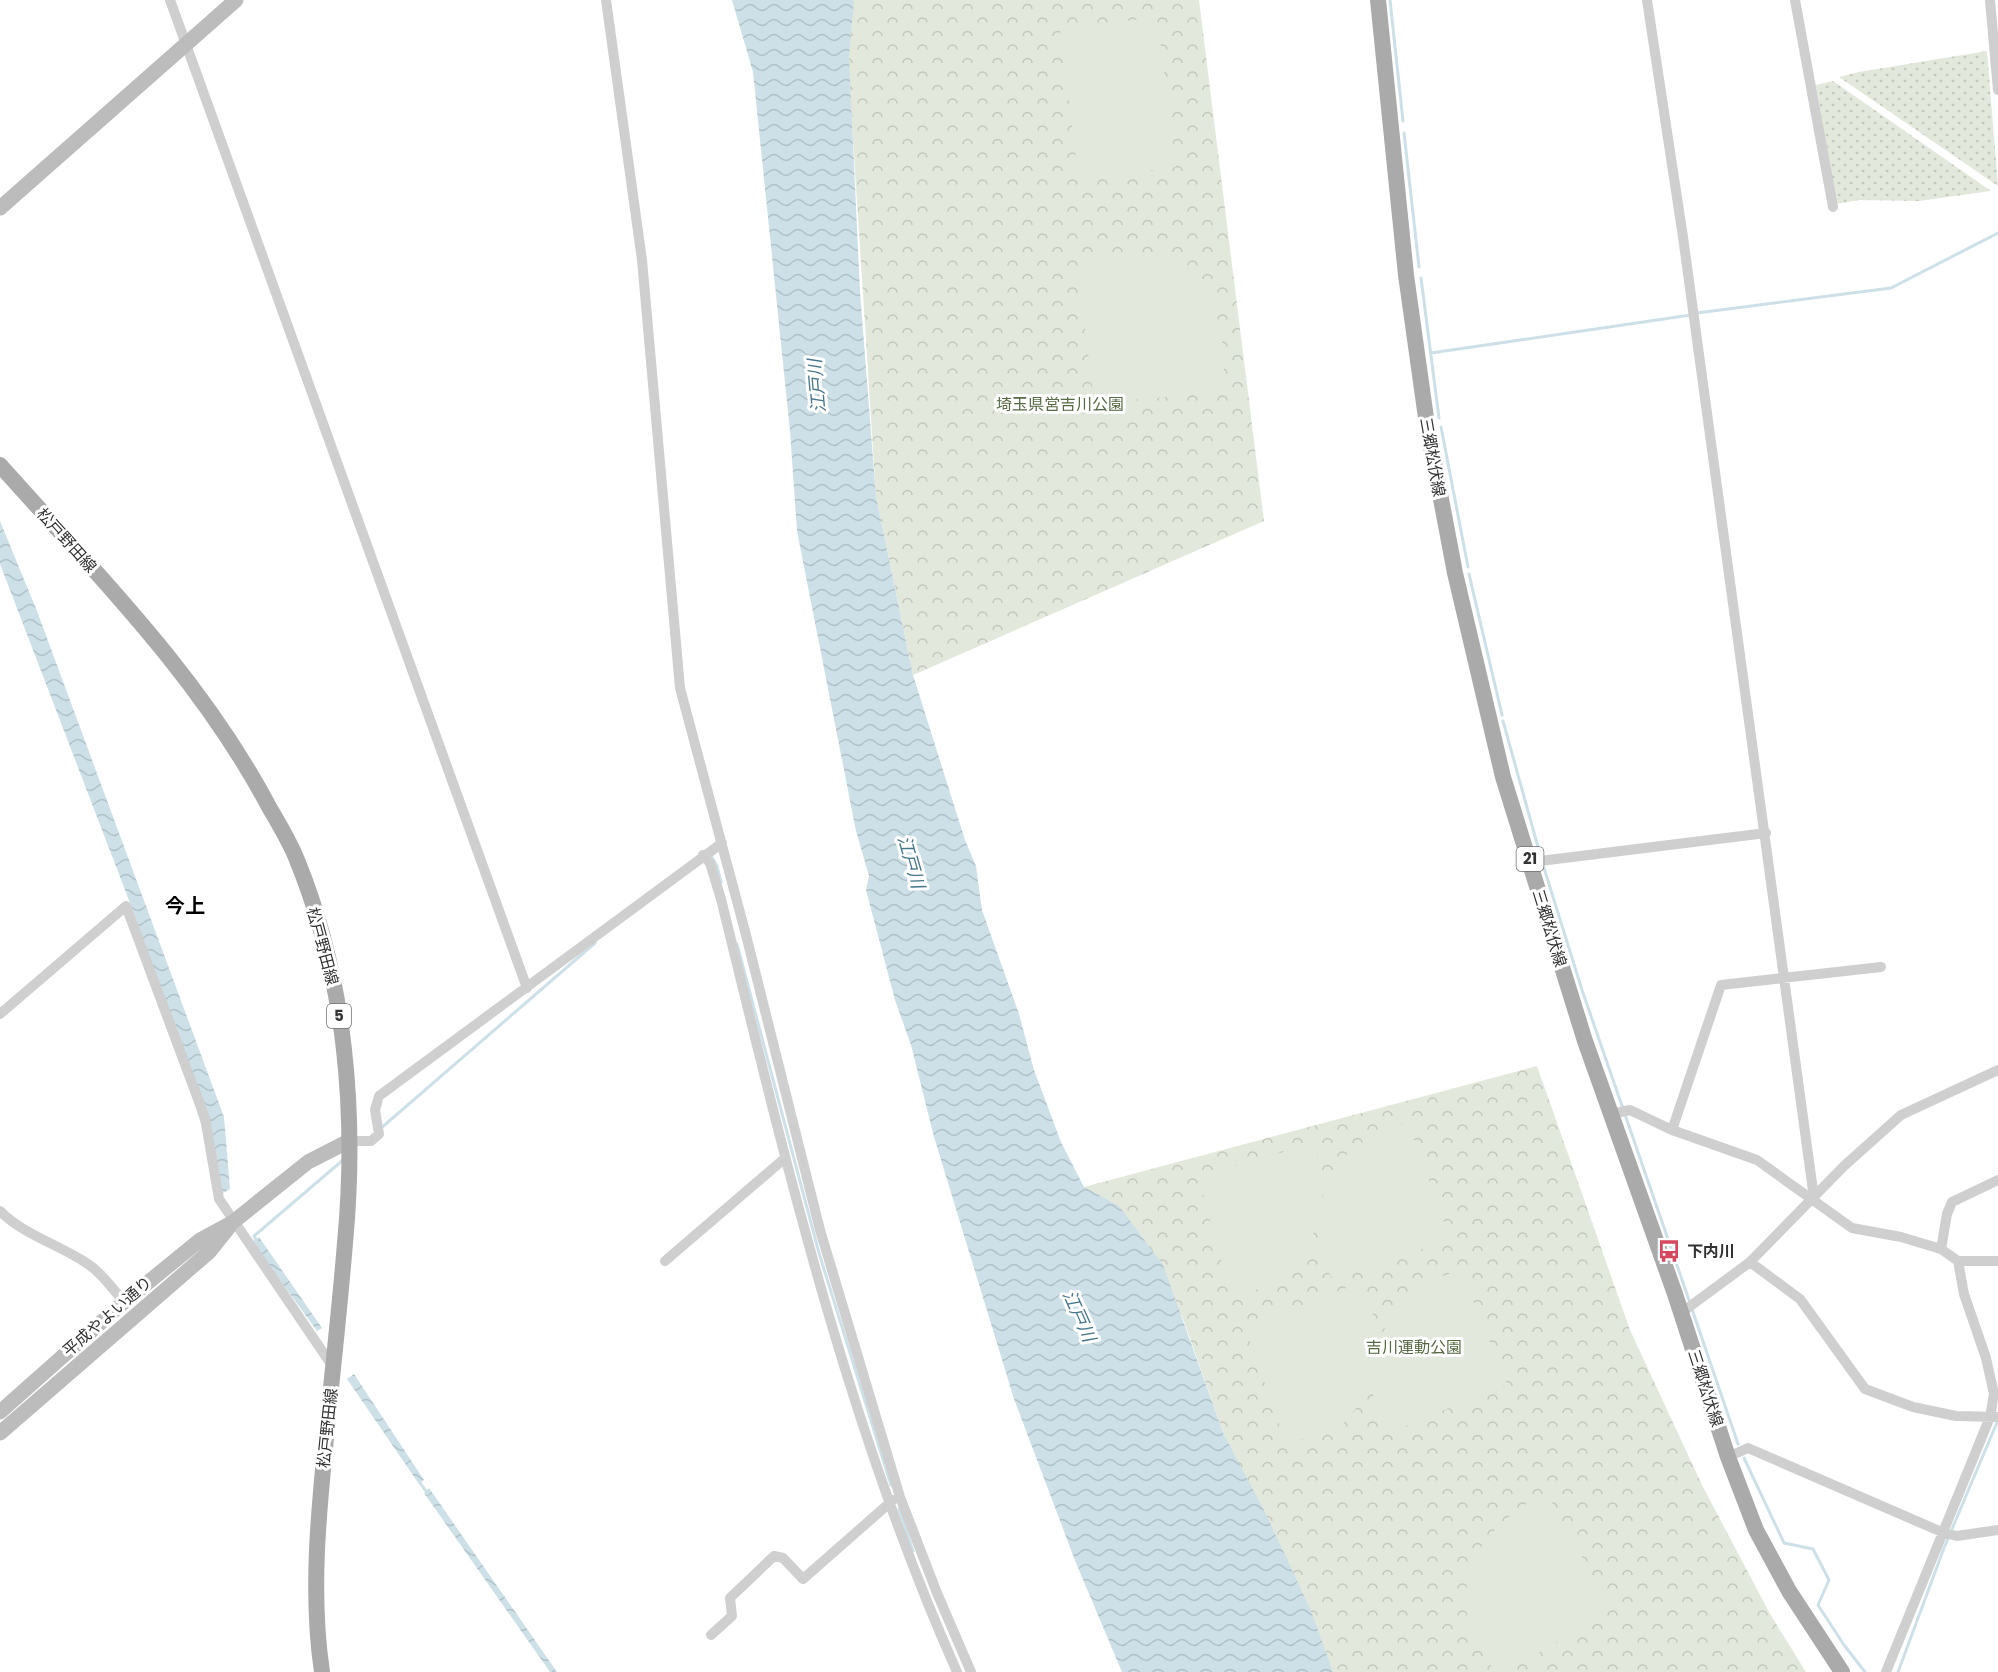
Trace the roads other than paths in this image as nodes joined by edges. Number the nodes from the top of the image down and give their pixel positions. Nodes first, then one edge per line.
1 (170, 0) edge
2 (236, 0) edge
3 (606, 0) edge
4 (1378, 0) edge
5 (1647, 0) edge
6 (1795, 0) edge
7 (1990, 0) edge
8 (186, 45) junction
9 (1998, 90) edge
10 (1833, 207) dead end
11 (0, 208) edge
12 (0, 465) edge
13 (1766, 833) junction
14 (722, 843) junction
15 (703, 855) junction
16 (1532, 864) junction
17 (1881, 967) dead end
18 (1785, 979) junction
19 (527, 988) junction
20 (0, 1014) edge
21 (1998, 1070) edge
22 (1614, 1113) junction
23 (1672, 1130) junction
24 (349, 1141) junction
25 (784, 1159) junction
26 (1998, 1180) edge
27 (1814, 1198) junction
28 (0, 1211) edge
29 (233, 1222) junction
30 (1941, 1249) junction
31 (665, 1261) dead end
32 (1958, 1261) junction
33 (1998, 1261) edge
34 (1750, 1262) junction
35 (124, 1302) junction
36 (1689, 1307) junction
37 (333, 1367) junction
38 (0, 1412) edge
39 (1994, 1417) edge
40 (0, 1433) edge
41 (1728, 1457) junction
42 (900, 1497) junction
43 (889, 1503) junction
44 (1998, 1530) edge
45 (1944, 1533) junction
46 (711, 1635) dead end
47 (322, 1672) edge
48 (957, 1672) edge
49 (971, 1672) edge
50 (1842, 1672) edge
51 (1886, 1672) edge

1 - 8 street
2 - 8 street
3 - 14 street
4 - 16 main road, 三郷松伏線 / 21
5 - 13 street
6 - 10 street
7 - 9 street
8 - 11 street
8 - 19 street
12 - 24 main road, 松戸野田線 / 5
13 - 16 street
13 - 18 street
14 - 15 street
14 - 42 street
15 - 19 street
15 - 25 street
16 - 22 main road, 三郷松伏線 / 21
17 - 18 street
18 - 23 street
18 - 27 street
19 - 24 street
20 - 29 street
21 - 27 street
22 - 23 street
22 - 36 main road, 三郷松伏線 / 21
23 - 27 street
24 - 29 street, 平成やよい通り
24 - 37 main road, 松戸野田線 / 5
25 - 31 street
25 - 43 street
26 - 30 street
27 - 30 street
27 - 34 street
28 - 35 street
29 - 35 street, 平成やよい通り
29 - 37 street
29 - 40 street, 平成やよい通り
30 - 32 street
32 - 33 street
32 - 39 street
34 - 36 street
34 - 39 street
35 - 38 street, 平成やよい通り
36 - 41 main road, 三郷松伏線 / 21
37 - 47 main road, 松戸野田線 / 5
39 - 45 street
41 - 45 street
41 - 50 main road, 三郷松伏線 / 21
42 - 43 street
42 - 49 street
43 - 46 street
43 - 48 street
44 - 45 street
45 - 51 street

